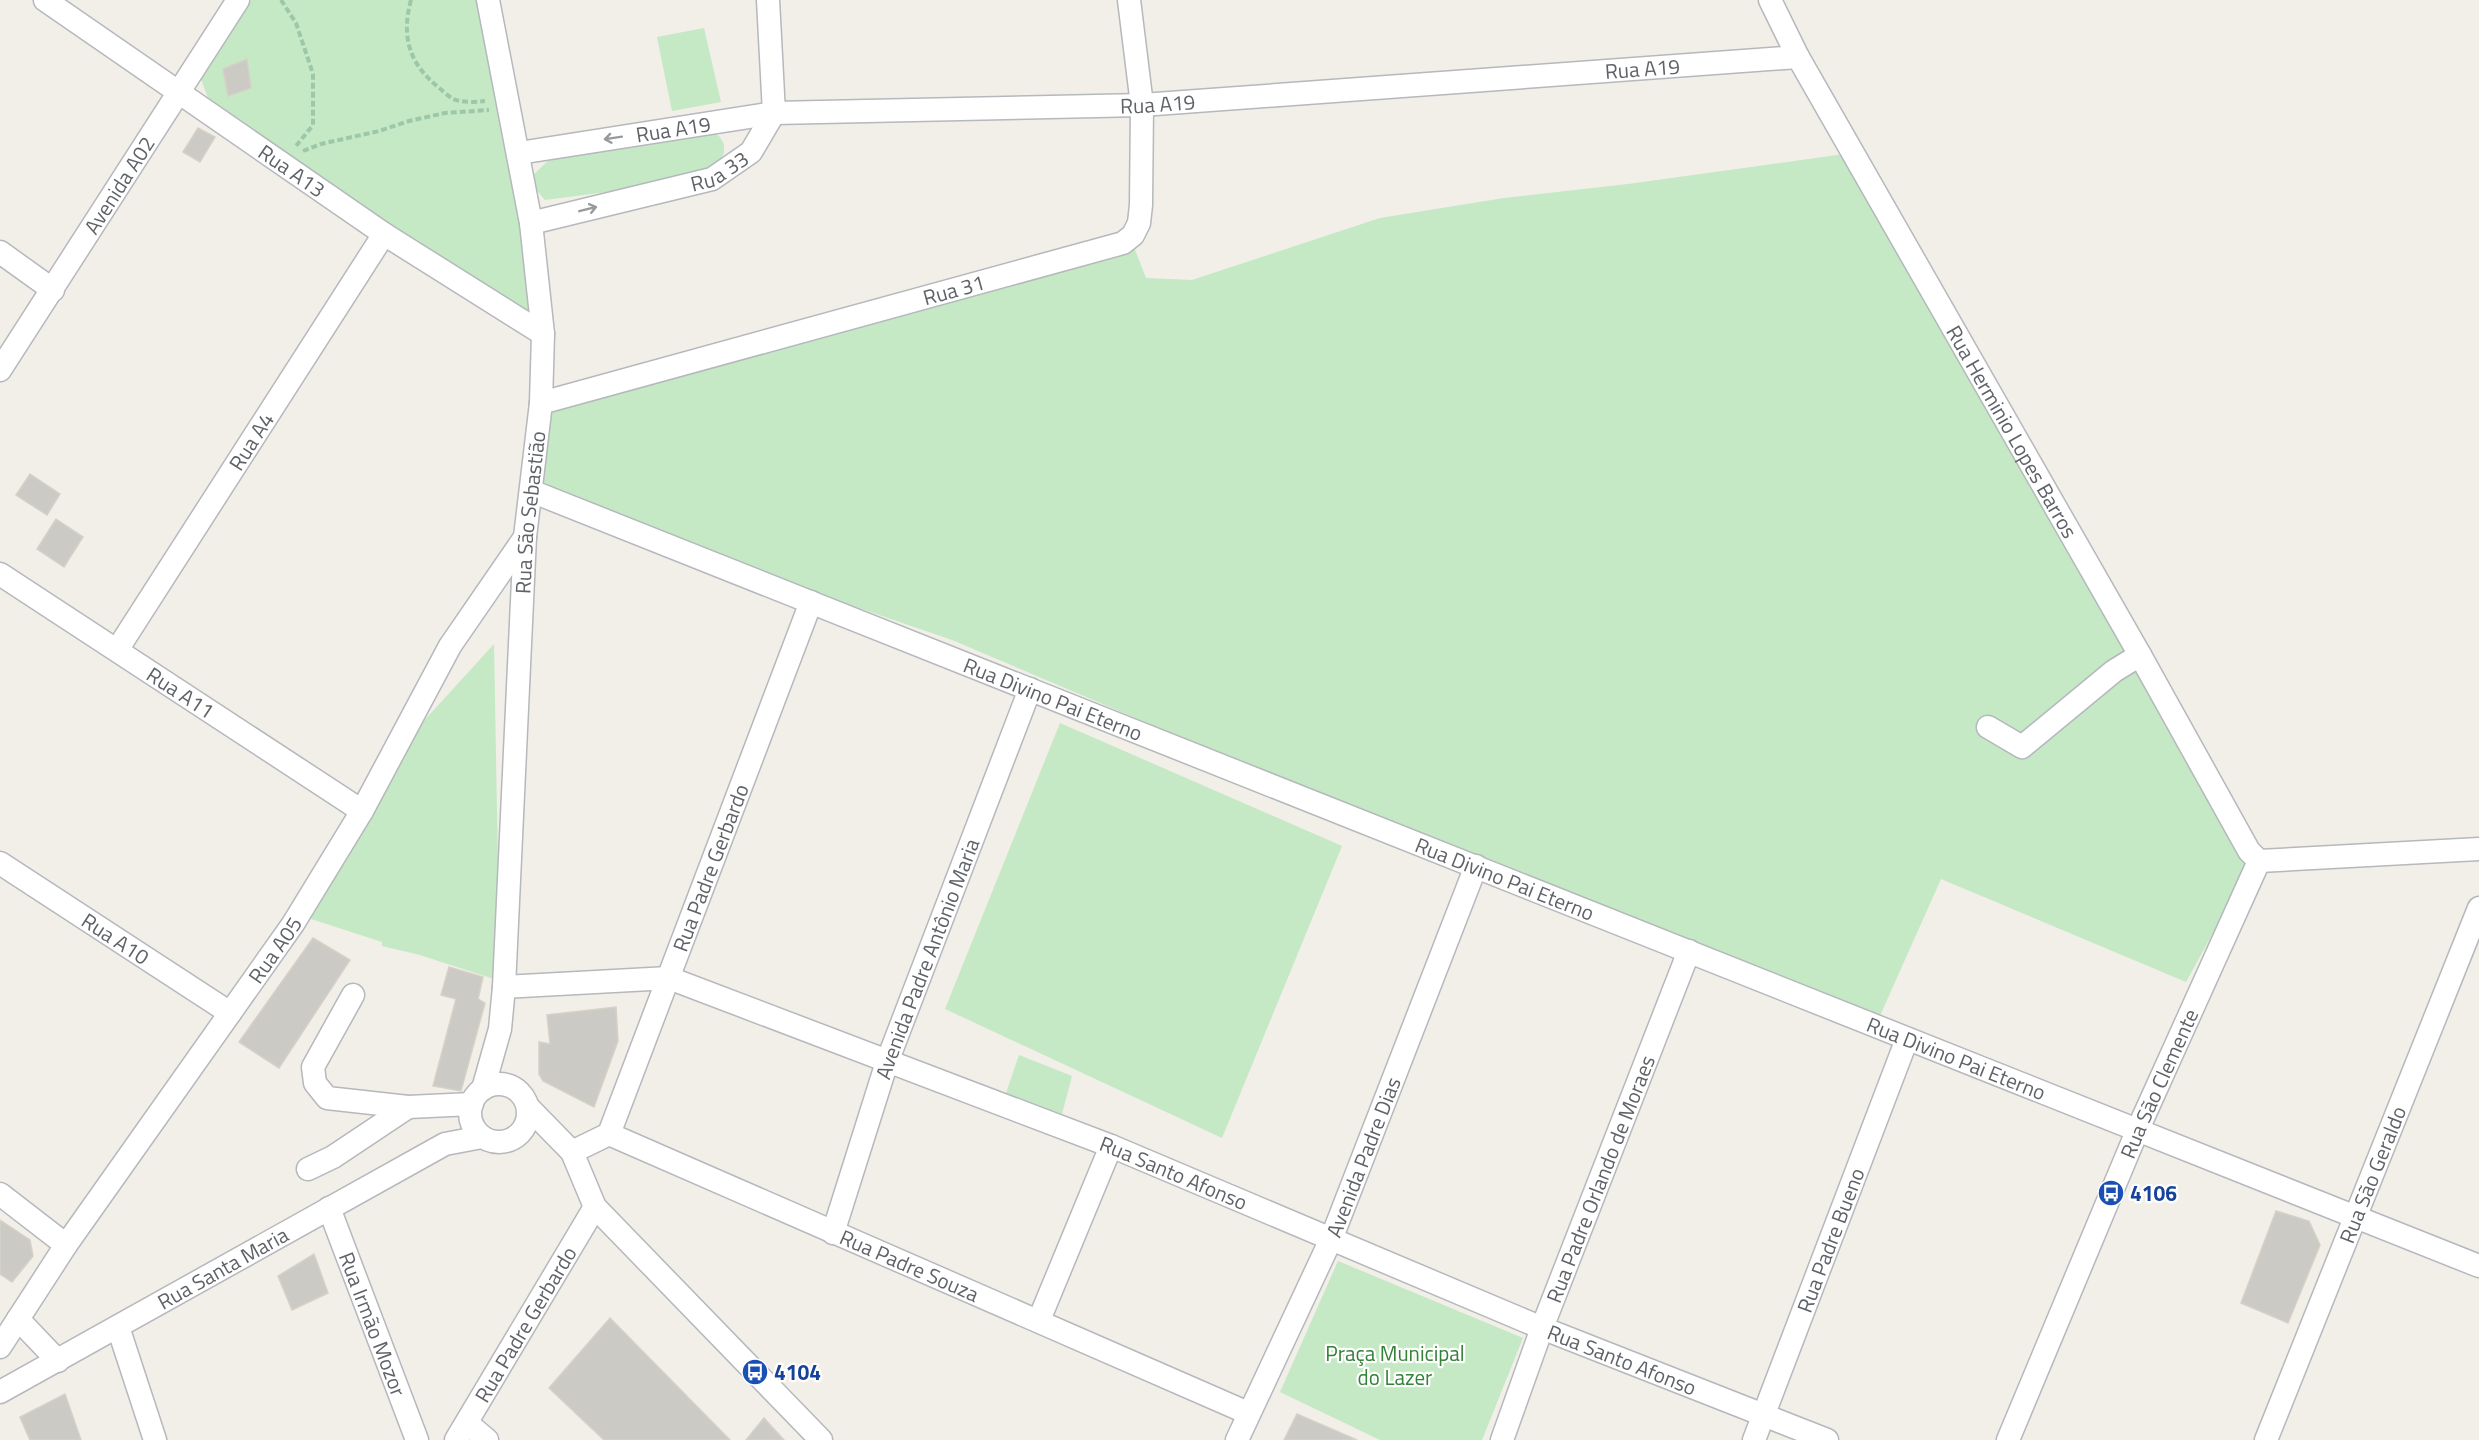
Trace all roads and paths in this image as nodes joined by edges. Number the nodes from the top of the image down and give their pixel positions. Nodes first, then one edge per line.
1 (45, 0) edge
2 (238, 0) edge
3 (280, 0) edge
4 (411, 0) edge
5 (488, 0) edge
6 (768, 0) edge
7 (1129, 0) edge
8 (1770, 0) edge
9 (1798, 57) junction
10 (486, 90) dead end
11 (177, 94) junction
12 (490, 101) junction
13 (1142, 105) junction
14 (492, 109) junction
15 (774, 113) junction
16 (492, 121) dead end
17 (296, 147) dead end
18 (303, 151) dead end
19 (519, 153) junction
20 (531, 223) junction
21 (384, 234) junction
22 (0, 252) edge
23 (53, 290) junction
24 (543, 334) junction
25 (0, 370) edge
26 (541, 403) junction
27 (531, 491) junction
28 (525, 537) junction
29 (0, 574) edge
30 (811, 602) junction
31 (117, 650) junction
32 (2140, 655) junction
33 (1030, 689) junction
34 (1988, 727) dead end
35 (362, 811) junction
36 (2479, 849) edge
37 (2259, 861) junction
38 (0, 863) edge
39 (1476, 866) junction
40 (2479, 908) edge
41 (1689, 951) junction
42 (669, 978) junction
43 (504, 987) junction
44 (353, 995) dead end
45 (230, 1013) junction
46 (500, 1029) junction
47 (1907, 1038) junction
48 (887, 1062) junction
49 (510, 1086) junction
50 (475, 1103) junction
51 (408, 1107) junction
52 (528, 1107) junction
53 (2138, 1129) junction
54 (521, 1133) junction
55 (609, 1134) junction
56 (482, 1137) junction
57 (445, 1144) junction
58 (1111, 1146) junction
59 (572, 1152) junction
60 (308, 1169) dead end
61 (0, 1194) edge
62 (595, 1207) junction
63 (329, 1208) junction
64 (2355, 1217) junction
65 (833, 1233) junction
66 (1332, 1238) junction
67 (66, 1245) junction
68 (2479, 1266) edge
69 (18, 1319) junction
70 (1039, 1320) junction
71 (118, 1327) junction
72 (1542, 1328) junction
73 (0, 1347) edge
74 (58, 1361) junction
75 (0, 1392) edge
76 (1248, 1413) junction
77 (1765, 1415) junction
78 (461, 1431) edge
79 (155, 1440) edge
80 (417, 1440) edge
81 (487, 1440) edge
82 (821, 1440) edge
83 (1238, 1440) edge
84 (1502, 1440) edge
85 (1754, 1440) edge
86 (1827, 1440) edge
87 (2008, 1440) edge
88 (2266, 1440) edge

1 - 11 street, Rua A13
2 - 11 street, Avenida A02
3 - 17 path
4 - 12 path
5 - 19 street, Rua São Sebastião
6 - 15 street
7 - 13 street, Rua 31
8 - 9 street, Rua Herminio Lopes Barros
9 - 13 street, Rua A19
9 - 32 street, Rua Herminio Lopes Barros
10 - 12 path
11 - 21 street, Rua A13
11 - 23 street, Avenida A02
12 - 14 path
13 - 15 street, Rua A19
13 - 26 street, Rua 31
14 - 16 path
14 - 18 path
15 -> 19 street, Rua A19
20 -> 15 street, Rua 33
19 - 20 street, Rua São Sebastião
20 - 24 street, Rua São Sebastião
21 - 24 street, Rua A13
21 - 31 street, Rua A4
22 - 23 street
23 - 25 street, Avenida A02
24 - 26 street, Rua São Sebastião
26 - 27 street, Rua São Sebastião
27 - 28 street, Rua São Sebastião
27 - 30 street, Rua Divino Pai Eterno
28 - 35 street, Rua A05
28 - 43 street, Rua São Sebastião
29 - 31 street, Rua A11
30 - 33 street, Rua Divino Pai Eterno
30 - 42 street, Rua Padre Gerbardo
31 - 35 street, Rua A11
32 - 34 street
32 - 37 street, Rua Herminio Lopes Barros
33 - 39 street, Rua Divino Pai Eterno
33 - 48 street, Avenida Padre Antônio Maria
35 - 45 street, Rua A05
36 - 37 street
37 - 53 street, Rua São Clemente
38 - 45 street, Rua A10
39 - 41 street, Rua Divino Pai Eterno
39 - 66 street, Avenida Padre Dias
40 - 64 street, Rua São Geraldo
41 - 47 street, Rua Divino Pai Eterno
41 - 72 street, Rua Padre Orlando de Moraes
42 - 43 street, Rua Santo Afonso
42 - 48 street, Rua Santo Afonso
42 - 55 street, Rua Padre Gerbardo
43 - 46 street, Rua São Sebastião
44 - 51 street
45 - 67 street, Rua A05
46 - 49 street, Rua São Sebastião
46 - 50 street, Rua São Sebastião
47 - 53 street, Rua Divino Pai Eterno
47 - 77 street, Rua Padre Bueno
48 - 58 street, Rua Santo Afonso
48 - 65 street, Avenida Padre Antônio Maria
49 - 50 street
49 - 52 street
50 - 51 street
50 - 56 street
50 - 57 street, Rua Santa Maria
51 - 60 street
52 - 54 street
52 - 59 street
53 - 64 street, Rua Divino Pai Eterno
53 - 87 street, Rua São Clemente
54 - 56 street
54 - 59 street
55 - 59 street
55 - 65 street, Rua Padre Souza
56 - 57 street, Rua Santa Maria
57 - 63 street, Rua Santa Maria
58 - 66 street, Rua Santo Afonso
58 - 70 street
59 - 62 street
61 - 67 street
62 - 78 street, Rua Padre Gerbardo
62 - 82 street
63 - 71 street, Rua Santa Maria
63 - 80 street, Rua Irmão Mozor
64 - 68 street, Rua Divino Pai Eterno
64 - 88 street, Rua São Geraldo
65 - 70 street, Rua Padre Souza
66 - 72 street, Rua Santo Afonso
66 - 76 street, Avenida Padre Dias
67 - 69 street, Rua A05
69 - 73 street, Rua A05
69 - 74 street
70 - 76 street, Rua Padre Souza
71 - 74 street, Rua Santa Maria
71 - 79 street
72 - 77 street, Rua Santo Afonso
72 - 84 street, Rua Padre Orlando de Moraes
74 - 75 street, Rua Santa Maria
76 - 83 street, Avenida Padre Dias
77 - 85 street, Rua Padre Bueno
77 - 86 street, Rua Santo Afonso
78 - 81 street

